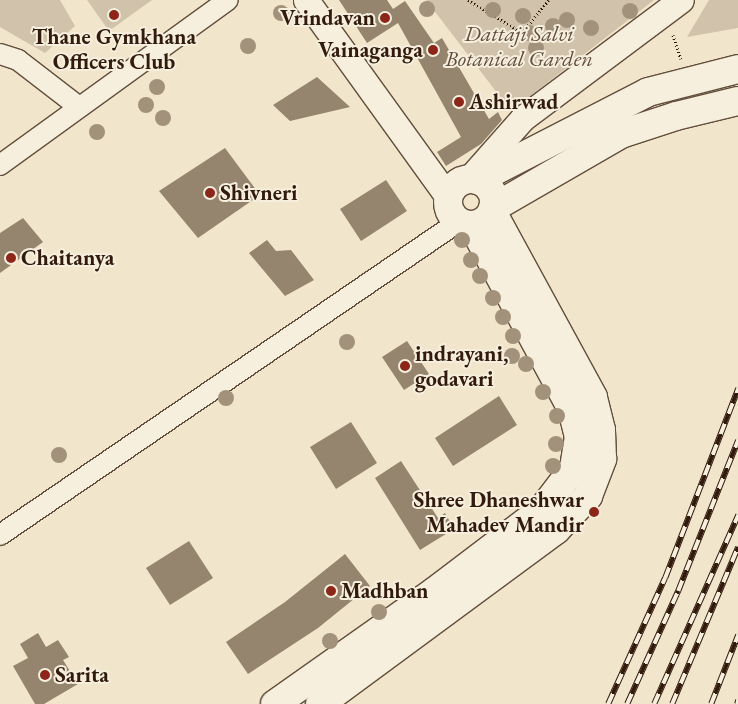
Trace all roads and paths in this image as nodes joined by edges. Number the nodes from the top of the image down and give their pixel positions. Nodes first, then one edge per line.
1 (228, 0) edge
2 (306, 0) edge
3 (468, 0) edge
4 (549, 0) edge
5 (680, 0) edge
6 (678, 30) dead end
7 (0, 54) edge
8 (738, 68) edge
9 (690, 80) junction
10 (738, 101) edge
11 (79, 107) junction
12 (0, 166) edge
13 (473, 179) junction
14 (448, 197) junction
15 (479, 217) junction
16 (0, 535) edge
17 (316, 697) edge
18 (276, 704) edge

1 - 11 street
2 - 14 street
3 - 4 path
5 - 13 street
6 - 9 path
7 - 11 street
8 - 9 main road
9 - 13 main road
10 - 15 main road
11 - 12 street
13 - 14 main road
13 - 15 main road
14 - 15 main road
15 - 16 street
15 - 17 main road
17 - 18 main road

